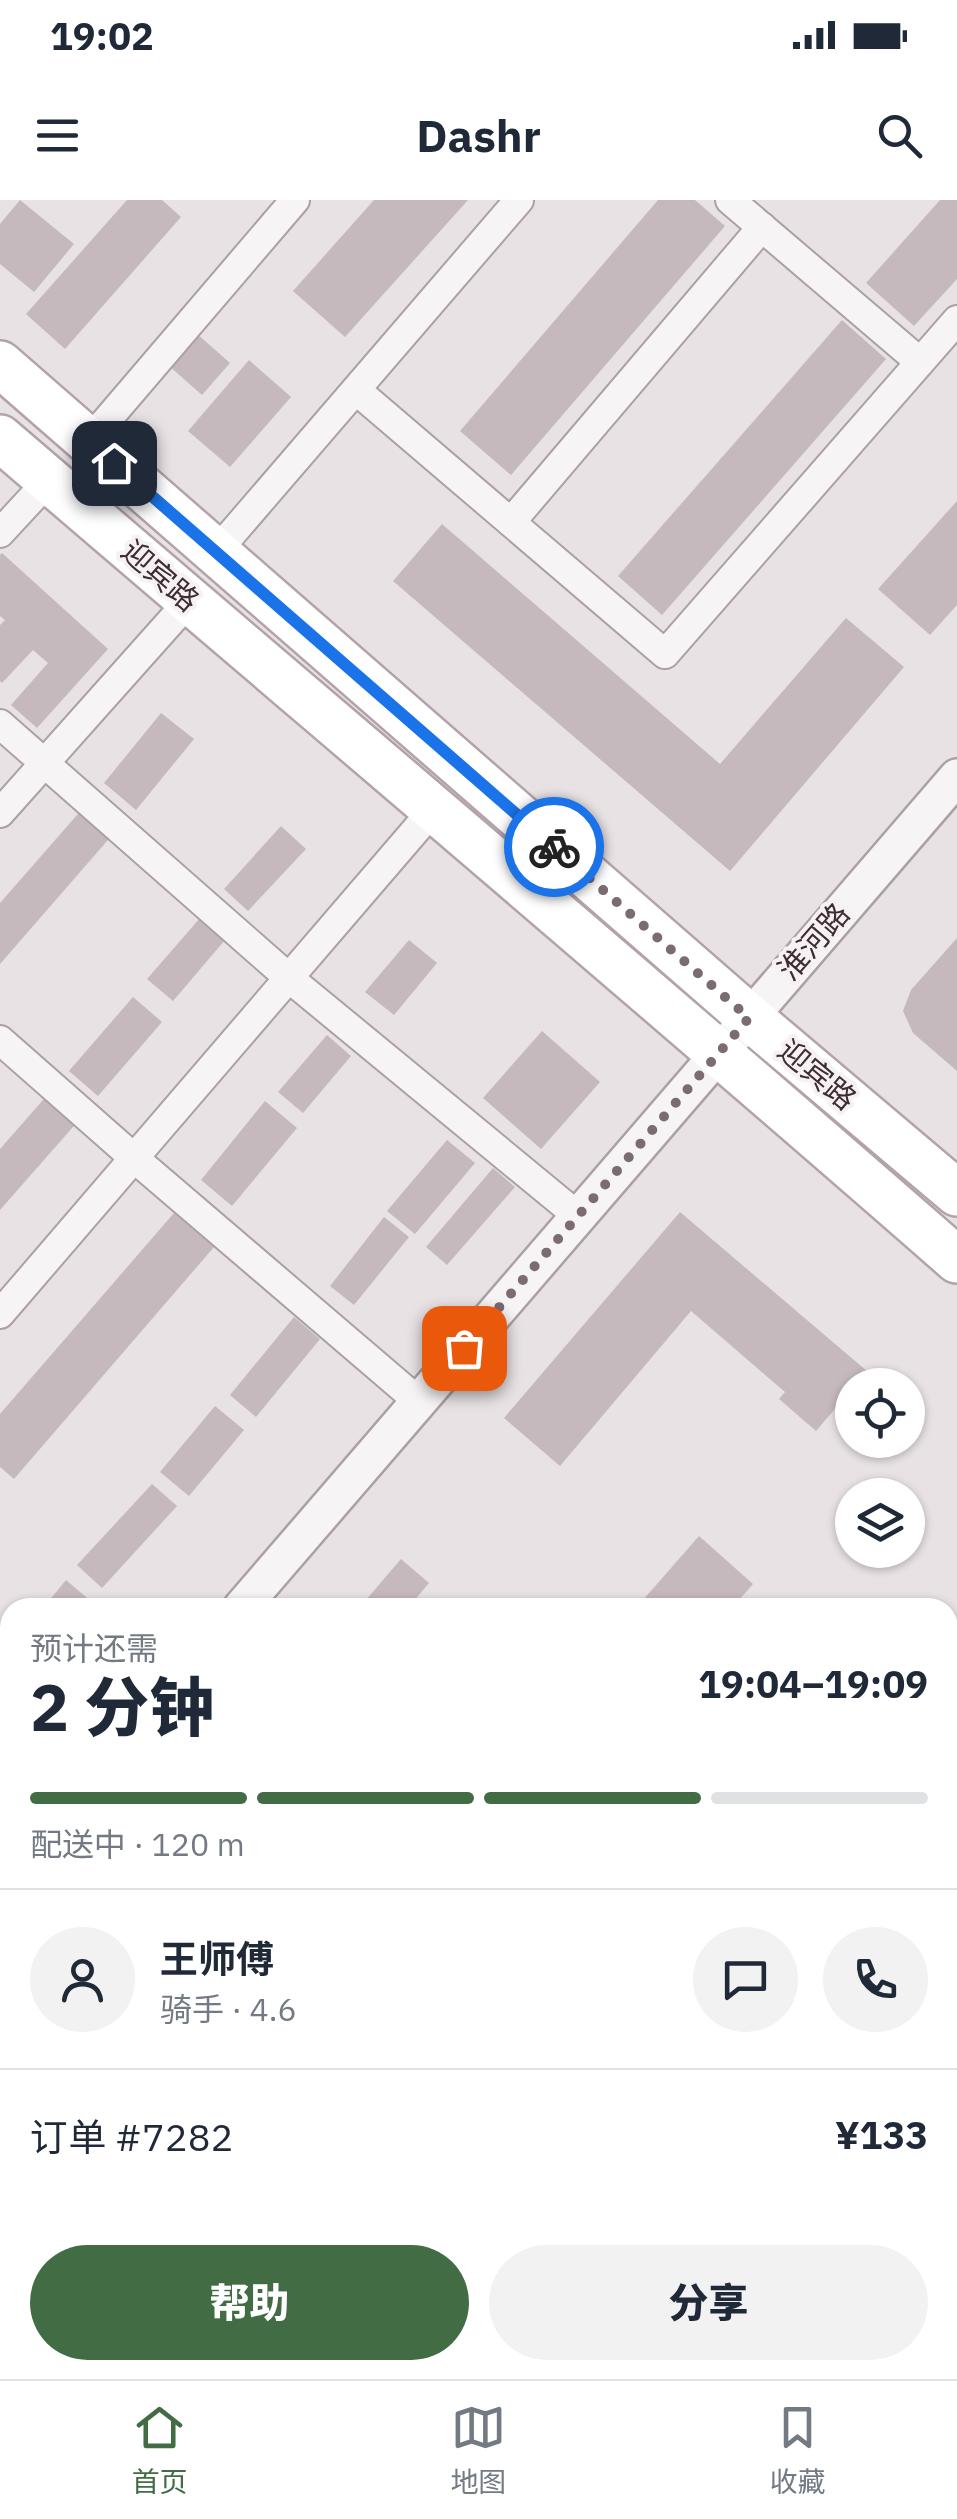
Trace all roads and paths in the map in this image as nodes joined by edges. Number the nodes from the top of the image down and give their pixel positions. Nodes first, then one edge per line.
1 (295, 200) edge
2 (519, 200) edge
3 (730, 200) edge
4 (762, 228) junction
5 (957, 320) edge
6 (920, 362) junction
7 (0, 364) edge
8 (356, 390) junction
9 (0, 438) edge
10 (89, 441) junction
11 (49, 480) junction
12 (511, 522) junction
13 (0, 533) edge
14 (216, 552) junction
15 (189, 601) junction
16 (0, 724) edge
17 (45, 763) junction
18 (957, 777) edge
19 (433, 810) junction
20 (0, 813) edge
21 (289, 978) junction
22 (749, 1018) junction
23 (0, 1040) edge
24 (720, 1052) junction
25 (134, 1158) junction
26 (957, 1193) edge
27 (578, 1216) junction
28 (957, 1260) edge
29 (0, 1314) edge
30 (418, 1402) junction
31 (249, 1598) edge

1 - 10 street
2 - 8 street
3 - 4 street
4 - 6 street
4 - 12 street
5 - 6 street
6 - 12 street
7 - 10 main road, 迎宾路
8 - 12 street
8 - 14 street
9 - 11 main road, 迎宾路
10 - 14 main road, 迎宾路
11 - 13 street
11 - 15 main road, 迎宾路
14 - 22 main road, 迎宾路
15 - 17 street
15 - 19 main road, 迎宾路
16 - 17 street
17 - 20 street
17 - 21 street
18 - 22 street, 淮河路
19 - 21 street
19 - 24 main road, 迎宾路
21 - 25 street
21 - 27 street
22 - 24 street, 淮河路
22 - 26 main road, 迎宾路
23 - 25 street
24 - 27 street, 淮河路
24 - 28 main road, 迎宾路
25 - 29 street
25 - 30 street
27 - 30 street, 淮河路
30 - 31 street, 淮河路

